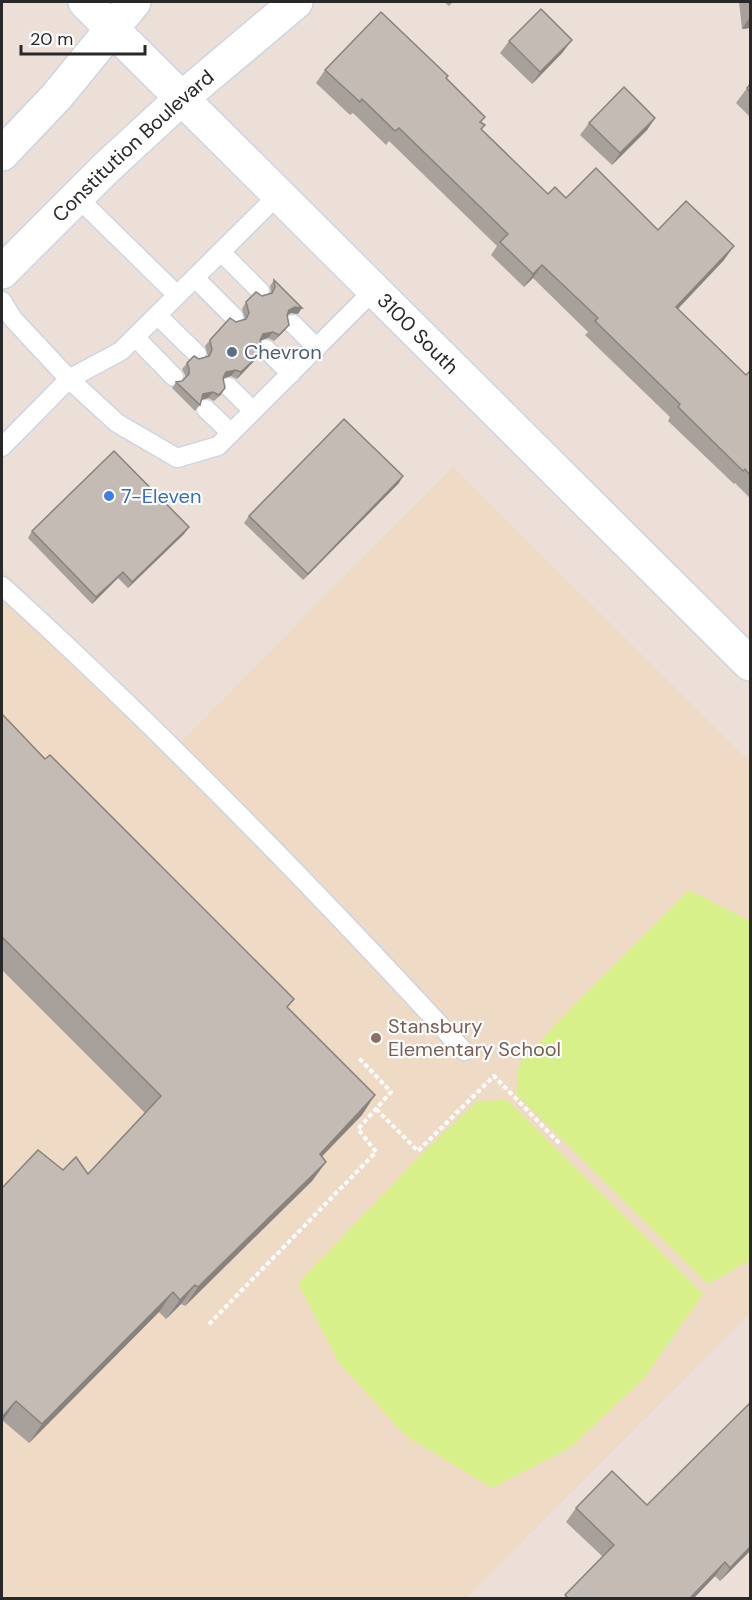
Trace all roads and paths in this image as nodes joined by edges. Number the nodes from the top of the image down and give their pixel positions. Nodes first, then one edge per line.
1 (85, 2) edge
2 (135, 2) edge
3 (296, 2) edge
4 (112, 28) junction
5 (182, 98) junction
6 (2, 154) edge
7 (278, 195) junction
8 (77, 197) junction
9 (221, 252) junction
10 (2, 272) edge
11 (195, 278) junction
12 (374, 290) junction
13 (260, 291) dead end
14 (177, 295) junction
15 (2, 301) edge
16 (157, 315) junction
17 (234, 317) dead end
18 (293, 324) dead end
19 (135, 338) junction
20 (316, 348) junction
21 (266, 349) dead end
22 (197, 354) dead end
23 (291, 374) junction
24 (174, 377) dead end
25 (69, 379) junction
26 (229, 387) dead end
27 (206, 409) dead end
28 (253, 411) junction
29 (231, 433) junction
30 (2, 447) edge
31 (2, 586) edge
32 (750, 664) edge
33 (464, 1051) dead end
34 (359, 1058) dead end
35 (376, 1109) junction
36 (561, 1145) dead end
37 (209, 1324) dead end

1 - 4 main road, 3100 South
2 - 4 main road
3 - 5 main road, Constitution Boulevard
4 - 5 main road, 3100 South
4 - 6 main road
5 - 7 main road, 3100 South
5 - 8 main road, Constitution Boulevard
7 - 9 lane
7 - 12 main road, 3100 South
8 - 10 main road, Constitution Boulevard
8 - 14 lane
9 - 11 lane
9 - 13 lane
11 - 14 lane
11 - 17 lane
12 - 20 lane
12 - 32 main road, 3100 South
14 - 16 lane
15 - 25 lane
16 - 19 lane
16 - 22 lane
18 - 20 lane
19 - 24 lane
19 - 25 lane
20 - 23 lane
21 - 23 lane
23 - 28 lane
25 - 29 lane
25 - 30 lane
26 - 28 lane
27 - 29 lane
28 - 29 lane
31 - 33 lane
34 - 35 path
35 - 36 path
35 - 37 path

